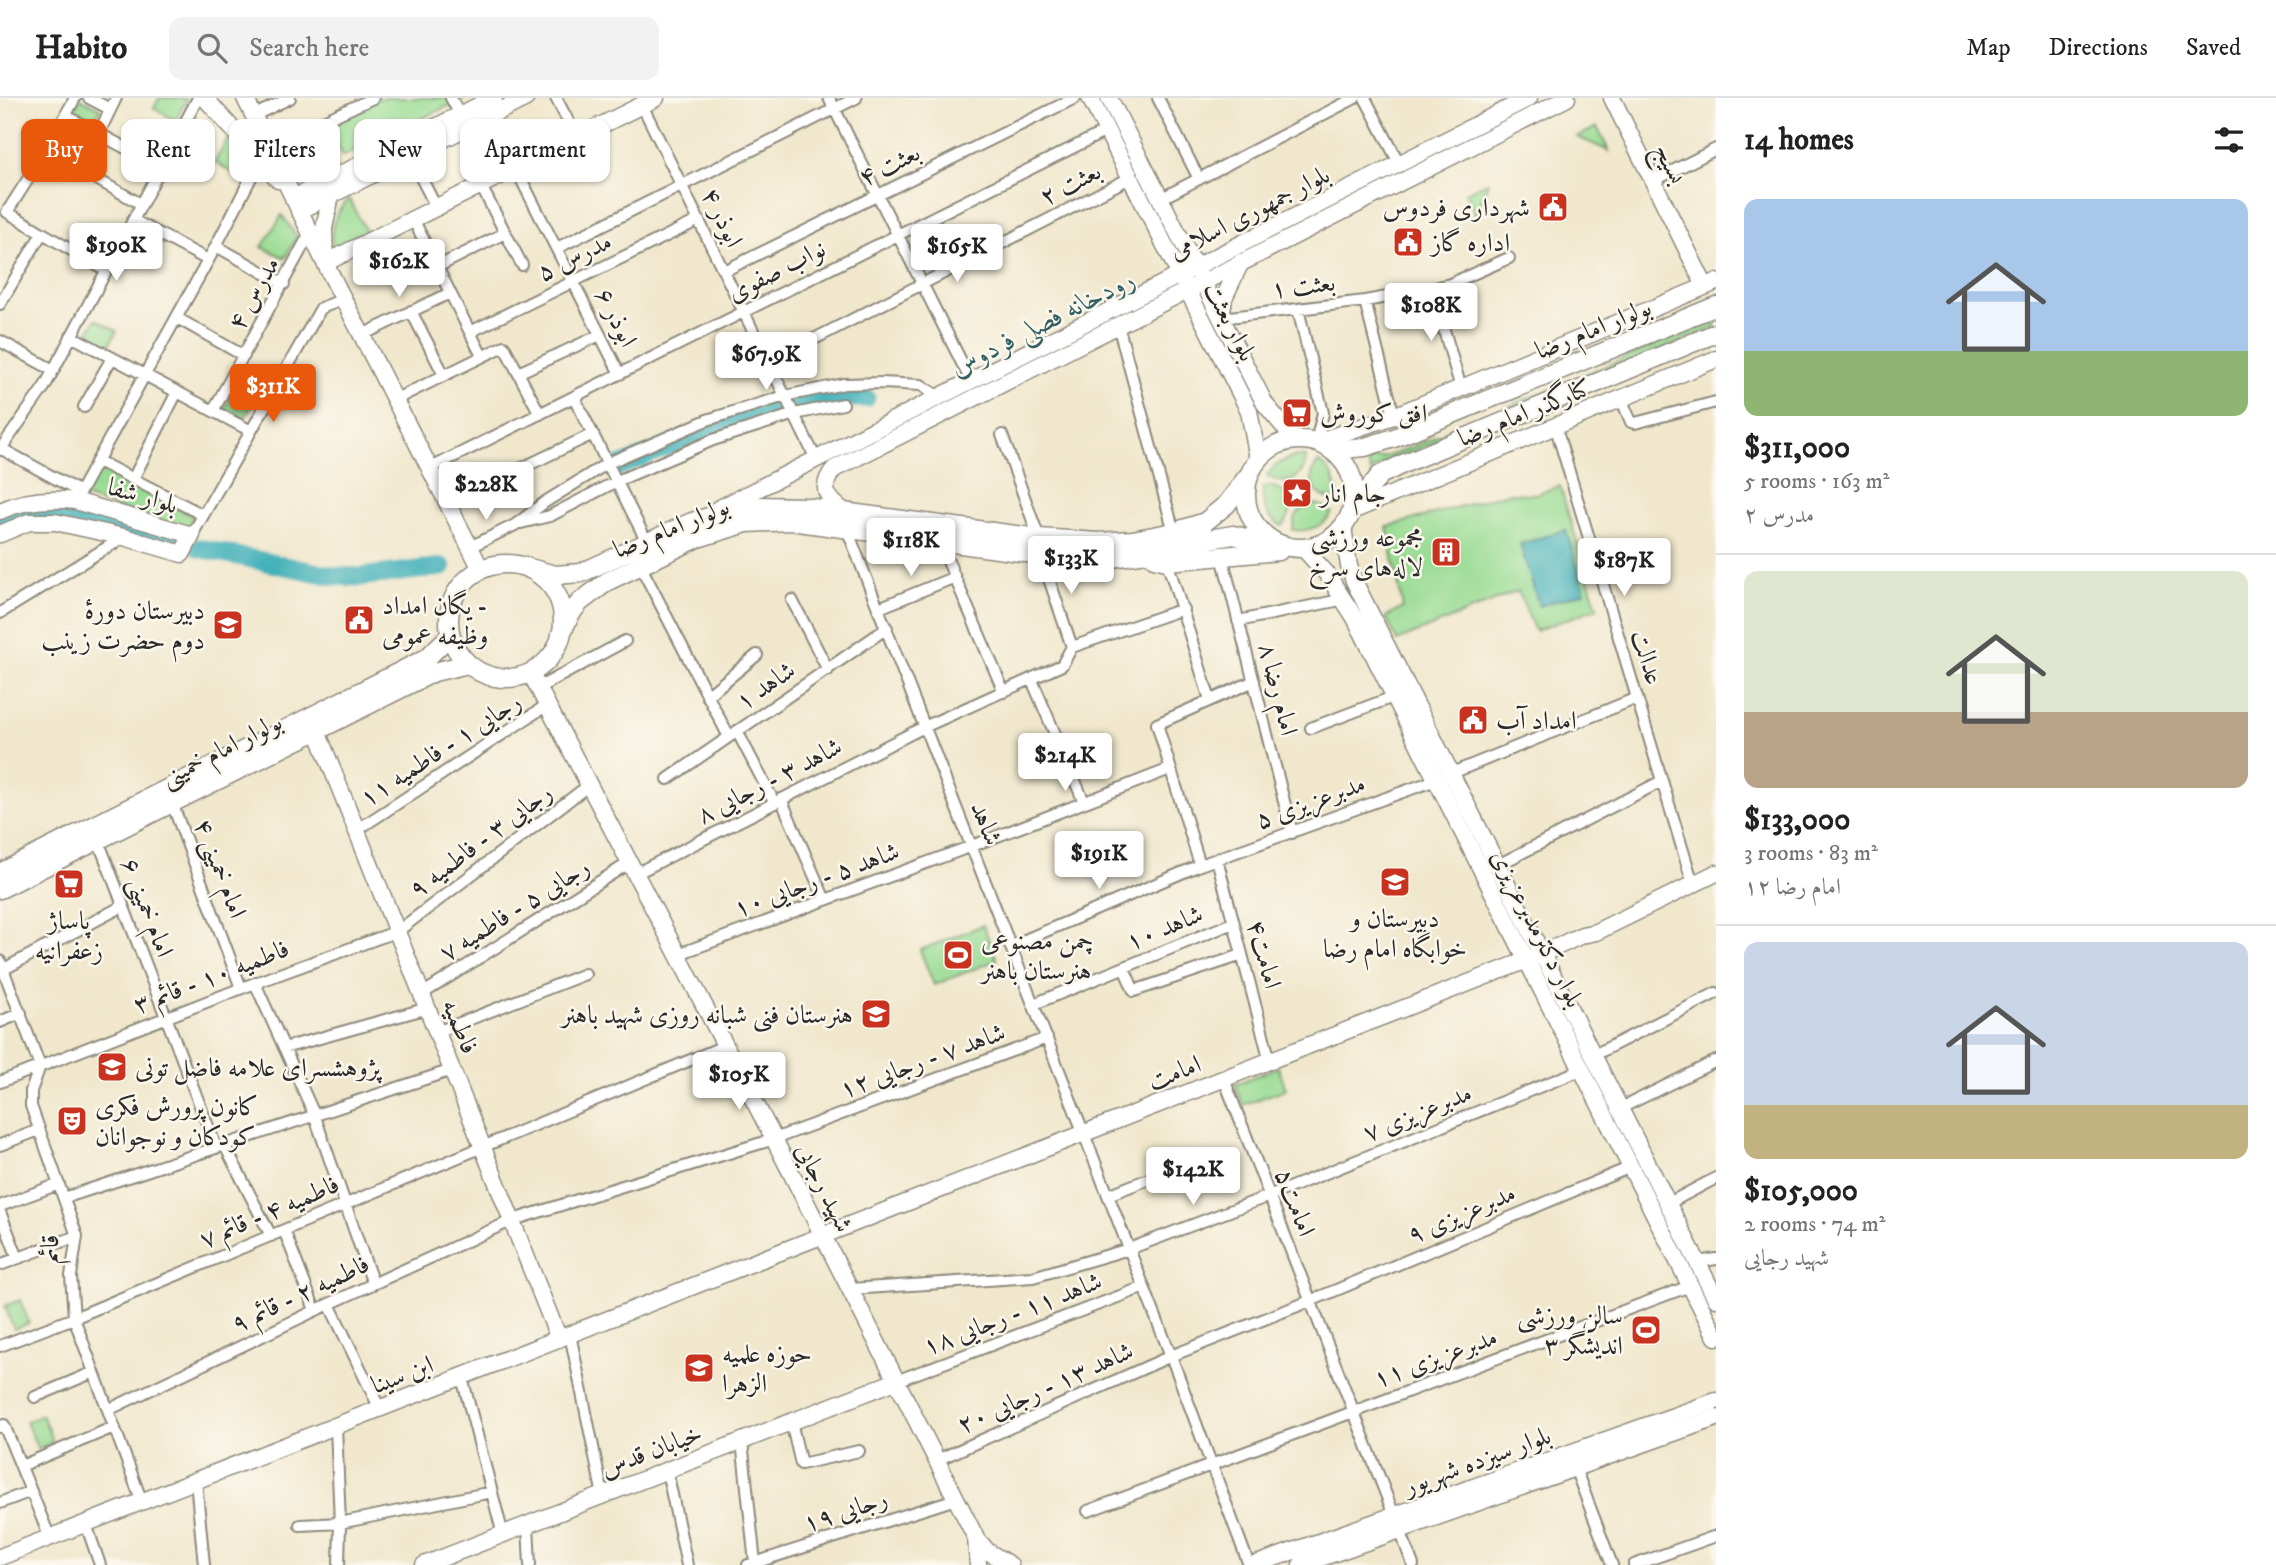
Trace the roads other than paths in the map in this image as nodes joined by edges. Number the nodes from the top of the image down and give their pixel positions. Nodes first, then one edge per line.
1 (75, 98) edge
2 (89, 98) edge
3 (116, 98) edge
4 (198, 98) edge
5 (205, 98) edge
6 (219, 98) edge
7 (244, 98) edge
8 (290, 98) edge
9 (373, 98) edge
10 (451, 98) edge
11 (494, 98) edge
12 (526, 98) edge
13 (556, 98) edge
14 (829, 98) edge
15 (856, 98) edge
16 (1075, 98) edge
17 (1090, 98) edge
18 (1109, 98) edge
19 (1158, 98) edge
20 (1355, 98) edge
21 (1365, 98) edge
22 (1529, 98) edge
23 (1567, 98) edge
24 (1612, 98) edge
25 (649, 101) edge
26 (110, 109) junction
27 (835, 109) junction
28 (460, 115) junction
29 (66, 116) junction
30 (253, 116) junction
31 (64, 119) edge
32 (72, 119) edge
33 (105, 119) edge
34 (187, 119) edge
35 (236, 119) edge
36 (254, 119) edge
37 (328, 119) edge
38 (567, 119) edge
39 (610, 121) edge
40 (229, 125) edge
41 (1106, 131) junction
42 (446, 138) edge
43 (1716, 149) edge
44 (1399, 163) junction
45 (354, 176) edge
46 (1130, 178) junction
47 (1199, 178) junction
48 (347, 179) junction
49 (1653, 181) junction
50 (24, 182) edge
51 (102, 182) edge
52 (153, 182) edge
53 (249, 182) edge
54 (278, 182) edge
55 (285, 182) edge
56 (423, 182) edge
57 (489, 182) edge
58 (523, 182) edge
59 (481, 186) junction
60 (682, 186) junction
61 (331, 195) junction
62 (879, 195) junction
63 (1160, 200) junction
64 (141, 204) junction
65 (296, 205) junction
66 (436, 207) junction
67 (5, 209) edge
68 (413, 219) junction
69 (133, 220) junction
70 (699, 220) junction
71 (42, 233) junction
72 (310, 233) junction
73 (505, 233) junction
74 (899, 234) junction
75 (216, 246) junction
76 (557, 248) junction
77 (1509, 258) dead end
78 (208, 260) junction
79 (1241, 262) junction
80 (325, 263) junction
81 (522, 265) dead end
82 (438, 267) junction
83 (1194, 267) junction
84 (105, 270) junction
85 (724, 271) junction
86 (1179, 275) junction
87 (573, 282) junction
88 (1203, 282) junction
89 (284, 284) junction
90 (923, 284) junction
91 (1711, 284) edge
92 (4, 286) edge
93 (1432, 289) junction
94 (1187, 290) junction
95 (450, 293) junction
96 (344, 299) junction
97 (1365, 301) junction
98 (0, 304) edge
99 (1716, 306) edge
100 (1298, 309) junction
101 (411, 311) junction
102 (744, 312) junction
103 (177, 318) junction
104 (1221, 318) junction
105 (1118, 325) junction
106 (470, 332) junction
107 (1716, 333) edge
108 (362, 335) junction
109 (600, 335) junction
110 (71, 336) junction
111 (0, 341) edge
112 (244, 356) junction
113 (482, 356) junction
114 (112, 358) junction
115 (1716, 359) edge
116 (769, 362) junction
117 (53, 370) junction
118 (518, 373) junction
119 (620, 374) junction
120 (145, 375) junction
121 (444, 375) junction
122 (971, 380) junction
123 (1461, 388) junction
124 (177, 392) junction
125 (785, 396) junction
126 (574, 397) junction
127 (1622, 398) junction
128 (394, 400) junction
129 (1716, 402) edge
130 (843, 404) dead end
131 (943, 405) junction
132 (84, 407) dead end
133 (213, 411) junction
134 (540, 414) junction
135 (795, 415) junction
136 (1394, 416) junction
137 (1555, 425) junction
138 (251, 431) junction
139 (593, 434) junction
140 (1002, 435) dead end
141 (1295, 440) junction
142 (1324, 446) junction
143 (1, 449) edge
144 (816, 459) junction
145 (1258, 459) junction
146 (97, 461) junction
147 (608, 463) junction
148 (429, 469) junction
149 (1247, 477) junction
150 (133, 479) junction
151 (617, 481) junction
152 (77, 497) junction
153 (447, 504) junction
154 (0, 511) edge
155 (203, 515) junction
156 (1348, 519) junction
157 (846, 521) junction
158 (692, 522) junction
159 (515, 525) junction
160 (1174, 532) junction
161 (0, 534) edge
162 (192, 535) junction
163 (124, 537) junction
164 (647, 542) junction
165 (470, 547) junction
166 (1040, 547) junction
167 (1295, 548) junction
168 (944, 552) dead end
169 (1140, 555) junction
170 (1222, 556) junction
171 (1167, 561) junction
172 (640, 565) junction
173 (526, 567) junction
174 (481, 569) junction
175 (955, 577) junction
176 (1345, 599) junction
177 (792, 600) dead end
178 (879, 608) junction
179 (1183, 609) junction
180 (0, 613) edge
181 (1238, 621) junction
182 (887, 628) junction
183 (561, 634) junction
184 (450, 635) junction
185 (625, 641) dead end
186 (1072, 647) junction
187 (757, 655) dead end
188 (468, 664) junction
189 (828, 670) junction
190 (530, 672) junction
191 (1032, 680) junction
192 (1254, 681) junction
193 (538, 688) junction
194 (1004, 692) junction
195 (707, 696) junction
196 (1393, 697) junction
197 (1637, 698) junction
198 (1210, 700) junction
199 (547, 705) junction
200 (924, 727) junction
201 (1311, 728) dead end
202 (317, 731) junction
203 (733, 734) junction
204 (1170, 769) junction
205 (1444, 777) junction
206 (668, 779) dead end
207 (1662, 780) junction
208 (589, 785) junction
209 (778, 800) junction
210 (1084, 802) junction
211 (172, 803) junction
212 (357, 830) junction
213 (1292, 833) junction
214 (98, 840) junction
215 (972, 846) junction
216 (1217, 859) junction
217 (1200, 865) junction
218 (1498, 865) junction
219 (632, 868) junction
220 (0, 873) edge
221 (1716, 873) edge
222 (1693, 884) junction
223 (0, 889) edge
224 (825, 900) junction
225 (123, 906) junction
226 (1233, 923) junction
227 (398, 931) junction
228 (1011, 946) junction
229 (676, 954) junction
230 (1242, 955) junction
231 (1546, 959) junction
232 (1527, 961) junction
233 (2, 965) edge
234 (1124, 968) junction
235 (585, 974) dead end
236 (255, 983) junction
237 (242, 988) junction
238 (1716, 993) edge
239 (425, 1001) junction
240 (1034, 1004) junction
241 (21, 1013) junction
242 (166, 1017) junction
243 (0, 1022) edge
244 (437, 1032) junction
245 (1047, 1038) junction
246 (724, 1046) junction
247 (284, 1048) junction
248 (1594, 1055) junction
249 (1270, 1061) junction
250 (1716, 1061) edge
251 (40, 1066) junction
252 (452, 1070) junction
253 (1581, 1070) junction
254 (1224, 1079) junction
255 (0, 1082) edge
256 (1621, 1108) junction
257 (314, 1114) junction
258 (39, 1130) junction
259 (1084, 1134) junction
260 (774, 1139) junction
261 (0, 1145) edge
262 (220, 1146) junction
263 (482, 1147) junction
264 (1182, 1166) dead end
265 (1631, 1167) junction
266 (1716, 1178) edge
267 (59, 1184) junction
268 (1108, 1195) junction
269 (1269, 1196) junction
270 (64, 1198) junction
271 (346, 1203) junction
272 (1669, 1203) junction
273 (0, 1206) edge
274 (1653, 1211) junction
275 (0, 1212) edge
276 (513, 1220) junction
277 (284, 1230) junction
278 (77, 1236) junction
279 (271, 1236) junction
280 (822, 1236) junction
281 (1129, 1249) junction
282 (18, 1258) junction
283 (1716, 1259) edge
284 (1698, 1262) junction
285 (0, 1265) edge
286 (373, 1284) junction
287 (1690, 1286) junction
288 (1144, 1287) junction
289 (850, 1290) junction
290 (1715, 1292) edge
291 (1310, 1301) junction
292 (329, 1304) junction
293 (315, 1310) junction
294 (75, 1318) junction
295 (565, 1337) junction
296 (1716, 1337) edge
297 (0, 1346) edge
298 (1171, 1356) junction
299 (94, 1372) junction
300 (462, 1377) junction
301 (896, 1381) junction
302 (35, 1396) dead end
303 (1716, 1401) edge
304 (380, 1409) junction
305 (108, 1410) junction
306 (1353, 1411) junction
307 (1716, 1418) edge
308 (790, 1422) junction
309 (2, 1426) edge
310 (336, 1426) junction
311 (114, 1427) junction
312 (742, 1441) junction
313 (859, 1451) dead end
314 (937, 1460) junction
315 (1212, 1465) junction
316 (21, 1466) junction
317 (1576, 1468) junction
318 (667, 1471) junction
319 (196, 1481) junction
320 (31, 1491) junction
321 (492, 1492) junction
322 (603, 1496) junction
323 (956, 1499) junction
324 (142, 1502) junction
325 (0, 1503) edge
326 (1088, 1511) dead end
327 (340, 1523) junction
328 (1397, 1523) junction
329 (86, 1524) junction
330 (300, 1524) dead end
331 (528, 1525) junction
332 (503, 1535) junction
333 (1716, 1536) edge
334 (50, 1538) junction
335 (976, 1538) junction
336 (0, 1557) edge
337 (432, 1563) edge
338 (752, 1564) edge
339 (100, 1565) edge
340 (204, 1565) edge
341 (339, 1565) edge
342 (530, 1565) edge
343 (687, 1565) edge
344 (978, 1565) edge
345 (1010, 1565) edge
346 (1249, 1565) edge
347 (1254, 1565) edge
348 (1301, 1565) edge
349 (1413, 1565) edge
350 (1612, 1565) edge
351 (1634, 1565) edge

1 - 29 street
2 - 26 street
3 - 26 street
4 - 34 street
5 - 40 main road
6 - 35 main road
7 - 30 main road
8 - 30 street
9 - 37 street
10 - 28 street
11 - 28 main road
12 - 42 main road
13 - 38 street
14 - 27 street
15 - 27 street
16 - 62 street, بعثت ۴
17 - 41 main road, بلوار بعثت
18 - 63 main road, بلوار بعثت
19 - 47 street
20 - 47 street
21 - 44 street
22 - 44 main road, بلوار جمهوری اسلامی
23 - 79 main road, بلوار جمهوری اسلامی
24 - 49 main road, بسیج
25 - 39 main road
25 - 60 street, ابوذر ۴
26 - 33 street
27 - 60 street
27 - 62 street
28 - 48 main road
29 - 31 street
29 - 32 street
30 - 36 main road
41 - 46 main road, بلوار بعثت
41 - 74 street, نواب صفوی
43 - 49 street
44 - 83 main road, بلوار جمهوری اسلامی
45 - 48 main road
46 - 86 main road, بلوار بعثت
46 - 90 street, بعثت ۲
47 - 63 street
48 - 61 main road
48 - 65 main road
49 - 91 main road, بسیج
50 - 67 street
51 - 64 street
52 - 64 street
53 - 75 street
54 - 65 main road
55 - 65 main road
56 - 66 street
57 - 59 main road
58 - 76 street, ابوذر ۶
59 - 66 main road
59 - 73 street
60 - 70 street, ابوذر ۴
60 - 76 street
61 - 65 main road
61 - 80 main road
62 - 74 street
62 - 85 street, بعثت ۴
63 - 83 main road, بلوار بعثت
64 - 69 street
65 - 72 main road
66 - 68 main road
67 - 71 street
68 - 80 main road
68 - 82 street
69 - 78 street
69 - 84 street
70 - 85 street, ابوذر ۴
70 - 87 street, مدرس ۵
71 - 84 street
71 - 92 street
72 - 80 main road
72 - 89 street, مدرس ۴
73 - 81 street
73 - 82 street
74 - 90 street
74 - 102 street, نواب صفوی
75 - 78 street
75 - 89 street
76 - 87 street, ابوذر ۶
77 - 93 street, بعثت ۱
78 - 103 street
79 - 88 main road, بلوار جمهوری اسلامی
79 - 104 main road
80 - 96 main road
82 - 95 street
83 - 86 main road, بلوار جمهوری اسلامی
83 - 88 main road, بلوار بعثت
84 - 110 street
85 - 102 street, ابوذر ۴
86 - 94 main road, بلوار بعثت
86 - 122 main road, بلوار جمهوری اسلامی
87 - 106 street, مدرس ۵
87 - 109 street, ابوذر ۶
88 - 94 main road, بلوار جمهوری اسلامی
88 - 104 main road, بلوار بعثت
89 - 112 street, مدرس ۴
90 - 116 street, بعثت ۲
90 - 122 street
91 - 123 main road, کنارگذر امام رضا
92 - 98 street
93 - 97 street, بعثت ۱
93 - 123 street
94 - 105 main road, بلوار جمهوری اسلامی
94 - 145 main road, بلوار بعثت
95 - 101 street
95 - 106 street
96 - 108 main road
96 - 138 street
97 - 100 street, بعثت ۱
97 - 136 street
99 - 142 main road, بولوار امام رضا
100 - 104 street, بعثت ۱
100 - 142 street
101 - 108 street
101 - 121 street
102 - 116 street, ابوذر ۴
102 - 119 street, نواب صفوی
103 - 112 street
103 - 120 street
104 - 141 main road, بلوار بعثت
105 - 131 main road, بلوار جمهوری اسلامی
105 - 160 street
106 - 113 street
107 - 156 main road, بولوار امام رضا
108 - 128 main road
109 - 118 street
109 - 119 street, ابوذر ۶
110 - 114 street
110 - 117 street
111 - 117 street
112 - 133 street, مدرس ۴
113 - 118 street
113 - 121 street
114 - 120 street
114 - 132 street
115 - 127 main road, کنارگذر امام رضا
116 - 125 street, ابوذر ۴
117 - 143 street
118 - 134 street
119 - 126 street, نواب صفوی
120 - 124 street
120 - 146 street
121 - 128 street
122 - 131 main road, بلوار جمهوری اسلامی
123 - 136 main road, کنارگذر امام رضا
124 - 133 street
124 - 150 street
125 - 131 street
125 - 135 street, ابوذر ۴
125 - 147 street
126 - 134 street, نواب صفوی
126 - 139 street
127 - 129 street
127 - 137 main road, کنارگذر امام رضا
128 - 148 main road
130 - 135 street
131 - 144 main road, بلوار جمهوری اسلامی
131 - 157 main road, بلوار جمهوری اسلامی
133 - 138 street
134 - 148 street, نواب صفوی
135 - 144 street, ابوذر ۴
135 - 151 street
136 - 142 main road, کنارگذر امام رضا
137 - 156 main road, کنارگذر امام رضا
137 - 197 street, عدالت
138 - 155 street
139 - 147 street
139 - 153 street
140 - 166 street
141 - 142 main road
141 - 145 main road
142 - 156 main road
143 - 152 street
144 - 158 main road, بلوار جمهوری اسلامی
145 - 149 main road
146 - 150 street
146 - 152 street
147 - 151 street
147 - 159 street
148 - 153 main road
149 - 160 main road, بولوار امام رضا
149 - 167 main road
150 - 155 street
151 - 159 street
151 - 164 street
152 - 154 main road, بلوار شفا
152 - 162 main road, بلوار شفا
153 - 165 main road
155 - 162 street
156 - 167 main road
156 - 205 main road, بلوار دکترمدبرعزیزی
157 - 158 main road, بولوار امام رضا
157 - 166 main road, بولوار امام رضا
157 - 172 main road, بولوار امام رضا
157 - 178 street, شاهد
158 - 164 main road, بولوار امام رضا
159 - 165 street
160 - 166 main road, بولوار امام رضا
161 - 163 main road, بلوار شفا
162 - 163 main road, بلوار شفا
163 - 180 street
164 - 173 main road, بولوار امام رضا
165 - 174 main road
166 - 169 main road, بولوار امام رضا
166 - 186 street
167 - 169 main road, بولوار امام رضا
167 - 170 main road
167 - 176 main road, بلوار دکترمدبرعزیزی
168 - 175 street
169 - 171 main road
170 - 171 main road
170 - 181 street, امام رضا ۸
171 - 179 street
172 - 183 main road, بولوار امام رضا
172 - 195 street
173 - 174 main road
173 - 183 main road
174 - 184 main road
175 - 178 street
175 - 194 street
176 - 181 street
176 - 196 main road, بلوار دکترمدبرعزیزی
177 - 189 street
178 - 182 street, شاهد
179 - 186 street
179 - 198 street
181 - 192 street, امام رضا ۸
182 - 189 street, شاهد ۱
182 - 200 street, شاهد
183 - 190 main road
184 - 188 main road
184 - 220 main road, بولوار امام خمینی
185 - 193 street
186 - 191 street, شاهد ۳ - رجایی ۸
187 - 195 street
188 - 190 main road
188 - 202 main road, بولوار امام خمینی
189 - 203 street, شاهد ۱
190 - 193 main road, شهید رجایی
191 - 194 street, شاهد ۳ - رجایی ۸
191 - 210 street
192 - 198 street
192 - 213 street, امام رضا ۸
193 - 199 main road, شهید رجایی
194 - 200 street, شاهد ۳ - رجایی ۸
195 - 203 street
196 - 201 street
196 - 205 main road, بلوار دکترمدبرعزیزی
197 - 205 street, مدبرعزیزی ۵
197 - 207 street, عدالت
198 - 204 street
199 - 208 main road, شهید رجایی
199 - 212 street, رجایی ۱ - فاطمیه ۱۱
200 - 209 street, شاهد ۳ - رجایی ۸
200 - 215 street, شاهد
202 - 211 main road, بولوار امام خمینی
202 - 212 main road, فاطمیه
203 - 206 street, شاهد ۱
203 - 209 street
204 - 210 street, شاهد ۵ - رجایی ۱۰
204 - 217 street
205 - 213 street, مدبرعزیزی ۵
205 - 218 main road, بلوار دکترمدبرعزیزی
205 - 232 main road, بلوار دکترمدبرعزیزی
207 - 218 street
207 - 222 street, عدالت
208 - 219 main road, شهید رجایی
208 - 227 street, رجایی ۳ - فاطمیه ۹
209 - 219 street, شاهد ۳ - رجایی ۸
209 - 224 street
210 - 215 street, شاهد ۵ - رجایی ۱۰
211 - 214 main road, بولوار امام خمینی
211 - 237 street, امام خمینی ۴
212 - 227 main road, فاطمیه
213 - 216 street, مدبرعزیزی ۵
214 - 223 main road, بولوار امام خمینی
214 - 225 street, امام خمینی ۶
215 - 224 street, شاهد ۵ - رجایی ۱۰
215 - 228 street, شاهد
216 - 217 street, مدبرعزیزی ۵
216 - 226 street, امامت۴
217 - 228 street, مدبرعزیزی ۵
218 - 231 main road, بلوار دکترمدبرعزیزی
219 - 229 main road, شهید رجایی
219 - 239 street, رجایی ۵ - فاطمیه ۷
221 - 222 main road
222 - 231 main road, امامت
224 - 229 street, شاهد ۵ - رجایی ۱۰
225 - 233 street
225 - 242 street, امام خمینی ۶
226 - 230 street, امامت۴
226 - 234 street, شاهد ۱۰
227 - 236 street, فاطمیه ۱۰ - قائم ۳
227 - 239 main road, فاطمیه
228 - 240 street, شاهد
229 - 246 main road, شهید رجایی
230 - 234 street
230 - 249 street, امامت۴
231 - 232 main road, امامت
231 - 248 main road, بلوار دکترمدبرعزیزی
232 - 249 main road, امامت
232 - 253 main road, بلوار دکترمدبرعزیزی
233 - 241 street
234 - 240 street, شاهد ۱۰
235 - 244 street
236 - 237 street, فاطمیه ۱۰ - قائم ۳
236 - 247 street
237 - 242 street, فاطمیه ۱۰ - قائم ۳
238 - 248 street
239 - 244 main road, فاطمیه
239 - 247 street, رجایی ۵ - فاطمیه ۷
240 - 245 street, شاهد
241 - 243 street
241 - 251 street
242 - 251 street, فاطمیه ۱۰ - قائم ۳
242 - 262 street, امام خمینی ۶
244 - 252 main road, فاطمیه
245 - 259 street, شاهد
245 - 260 street, شاهد ۷ - رجایی ۱۲
246 - 260 main road, شهید رجایی
246 - 263 street, فاطمیه ۴ - قائم ۷
247 - 257 street
248 - 256 main road, بلوار دکترمدبرعزیزی
249 - 254 main road, امامت
250 - 256 street
251 - 255 street, فاطمیه ۱۰ - قائم ۳
251 - 258 street, قائم
252 - 257 street
252 - 263 main road, فاطمیه
253 - 265 main road, بلوار دکترمدبرعزیزی
253 - 269 street, مدبرعزیزی ۷
254 - 259 main road, امامت
254 - 269 street, امامت۵
256 - 272 main road, بلوار دکترمدبرعزیزی
257 - 262 street
257 - 271 street
258 - 261 street
258 - 267 street, قائم
259 - 268 street, شاهد
259 - 280 main road, امامت
260 - 276 street, شاهد ۷ - رجایی ۱۲
260 - 280 main road, شهید رجایی
262 - 270 street
262 - 279 street, امام خمینی ۶
263 - 271 street, فاطمیه ۴ - قائم ۷
263 - 276 main road, فاطمیه
264 - 268 street
265 - 274 main road, بلوار دکترمدبرعزیزی
265 - 291 street, مدبرعزیزی ۹
266 - 272 street
267 - 270 street, قائم
267 - 273 street
268 - 281 street, شاهد
269 - 281 street, مدبرعزیزی ۷
269 - 291 street, امامت۵
270 - 278 street, قائم
271 - 277 street, فاطمیه ۴ - قائم ۷
271 - 286 street
272 - 274 main road
272 - 284 main road, بلوار دکترمدبرعزیزی
274 - 287 main road, بلوار دکترمدبرعزیزی
275 - 282 street
276 - 286 street, فاطمیه ۲ - قائم ۹
276 - 295 main road, فاطمیه
277 - 279 street, فاطمیه ۴ - قائم ۷
277 - 293 street
278 - 282 street
278 - 294 street, قائم
279 - 294 street, فاطمیه ۴ - قائم ۷
280 - 289 main road, شهید رجایی
280 - 295 main road, ابن سینا
281 - 288 street, شاهد
281 - 289 street, مدبرعزیزی ۷
282 - 285 street
283 - 284 street
284 - 290 main road, بلوار دکترمدبرعزیزی
286 - 292 street, فاطمیه ۲ - قائم ۹
287 - 296 main road, بلوار دکترمدبرعزیزی
287 - 306 street, مدبرعزیزی ۱۱
288 - 298 street, شاهد
288 - 301 street, شاهد ۱۱ - رجایی ۱۸
289 - 301 main road, شهید رجایی
291 - 298 street, مدبرعزیزی ۹
291 - 306 street, امامت۵
292 - 293 street, فاطمیه ۲ - قائم ۹
292 - 304 street
293 - 305 street, فاطمیه ۲ - قائم ۹
294 - 297 street, فاطمیه ۴ - قائم ۷
294 - 299 street, قائم
295 - 300 main road, ابن سینا
295 - 322 street
298 - 314 street, شاهد ۱۳ - رجایی ۲۰
298 - 315 street, شاهد
299 - 302 street
299 - 305 street, قائم
300 - 304 main road, ابن سینا
300 - 321 street
301 - 308 main road, خیابان قدس
301 - 314 main road, شهید رجایی
303 - 328 main road, بلوار سیزده شهریور
304 - 310 main road, ابن سینا
305 - 311 street, قائم
306 - 315 street, مدبرعزیزی ۱۱
306 - 328 street, امامت۵
307 - 317 main road, بلوار سیزده شهریور
308 - 312 main road, خیابان قدس
308 - 313 street
309 - 316 street
310 - 319 main road, ابن سینا
310 - 327 street
311 - 316 street
311 - 324 street, قائم
312 - 318 main road, خیابان قدس
312 - 338 street
314 - 323 main road, شهید رجایی
315 - 326 street, مدبرعزیزی ۱۱
315 - 346 street, شاهد
316 - 320 street
317 - 328 main road, بلوار سیزده شهریور
317 - 350 street
318 - 322 main road, خیابان قدس
318 - 343 street
319 - 324 main road, ابن سینا
319 - 340 street
320 - 325 street
320 - 334 street
321 - 327 street
321 - 332 street
322 - 331 main road, خیابان قدس
323 - 335 main road, شهید رجایی
323 - 338 street, رجایی ۱۹
324 - 329 main road, ابن سینا
327 - 330 street
327 - 341 street
328 - 347 main road, بلوار سیزده شهریور
328 - 348 main road, بلوار سیزده شهریور
328 - 349 street, امامت۵
329 - 334 main road, ابن سینا
329 - 339 street
331 - 332 main road, خیابان قدس
331 - 342 street
332 - 337 main road, خیابان قدس
333 - 351 street
334 - 336 main road, ابن سینا
335 - 344 main road
335 - 345 main road, شهید رجایی

